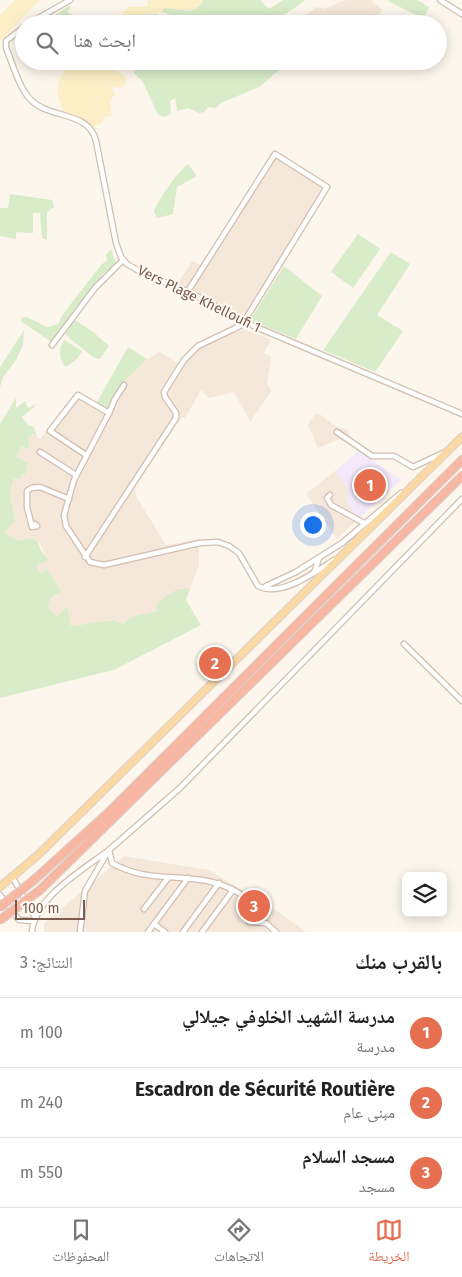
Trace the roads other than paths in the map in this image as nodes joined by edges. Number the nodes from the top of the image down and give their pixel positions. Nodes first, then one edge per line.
1 (70, 0) edge
2 (440, 0) edge
3 (462, 14) edge
4 (44, 15) edge
5 (15, 34) edge
6 (15, 68) edge
7 (16, 70) edge
8 (124, 260) junction
9 (188, 291) junction
10 (244, 322) junction
11 (52, 345) dead end
12 (124, 385) dead end
13 (109, 413) junction
14 (462, 414) edge
15 (337, 432) dead end
16 (462, 437) edge
17 (448, 450) junction
18 (40, 452) dead end
19 (86, 455) junction
20 (462, 460) edge
21 (76, 475) junction
22 (422, 476) junction
23 (462, 476) edge
24 (330, 495) dead end
25 (69, 499) junction
26 (462, 499) edge
27 (364, 523) junction
28 (35, 524) dead end
29 (345, 554) junction
30 (85, 556) junction
31 (319, 558) junction
32 (314, 573) junction
33 (263, 588) junction
34 (404, 644) dead end
35 (462, 701) edge
36 (109, 850) junction
37 (13, 878) junction
38 (168, 878) junction
39 (188, 878) junction
40 (219, 883) junction
41 (0, 887) edge
42 (233, 890) junction
43 (0, 896) edge
44 (0, 907) edge
45 (144, 909) dead end
46 (35, 919) junction
47 (0, 920) edge
48 (154, 924) junction
49 (32, 932) edge
50 (80, 932) edge
51 (148, 932) edge
52 (165, 932) edge
53 (183, 932) edge
54 (202, 932) edge
55 (276, 932) edge

1 - 4 street
2 - 3 street
5 - 6 street, Vers Plage Khelloufi 1
7 - 8 street, Vers Plage Khelloufi 1
8 - 9 street, Vers Plage Khelloufi 1
8 - 11 street
9 - 10 street, Vers Plage Khelloufi 1
9 - 10 street
10 - 14 street, Vers Plage Khelloufi 1
10 - 30 street
12 - 13 street
13 - 19 street
13 - 19 street
15 - 17 street
16 - 17 main road
17 - 22 main road
18 - 21 street
19 - 21 street
20 - 44 highway, bridge
21 - 25 street
22 - 27 street
22 - 29 main road
23 - 47 highway, bridge
24 - 27 street
25 - 28 street
25 - 30 street
26 - 36 street
27 - 31 street
29 - 32 street
29 - 37 main road
30 - 33 street
31 - 32 street
31 - 33 street
32 - 33 street
34 - 35 street
36 - 38 street
36 - 46 street
36 - 50 street
37 - 41 main road
37 - 46 street
38 - 39 street
38 - 45 street
39 - 40 street
39 - 48 street
40 - 42 street
40 - 53 street
42 - 54 street
42 - 55 street
43 - 46 street
46 - 49 street
48 - 51 street
48 - 52 street

